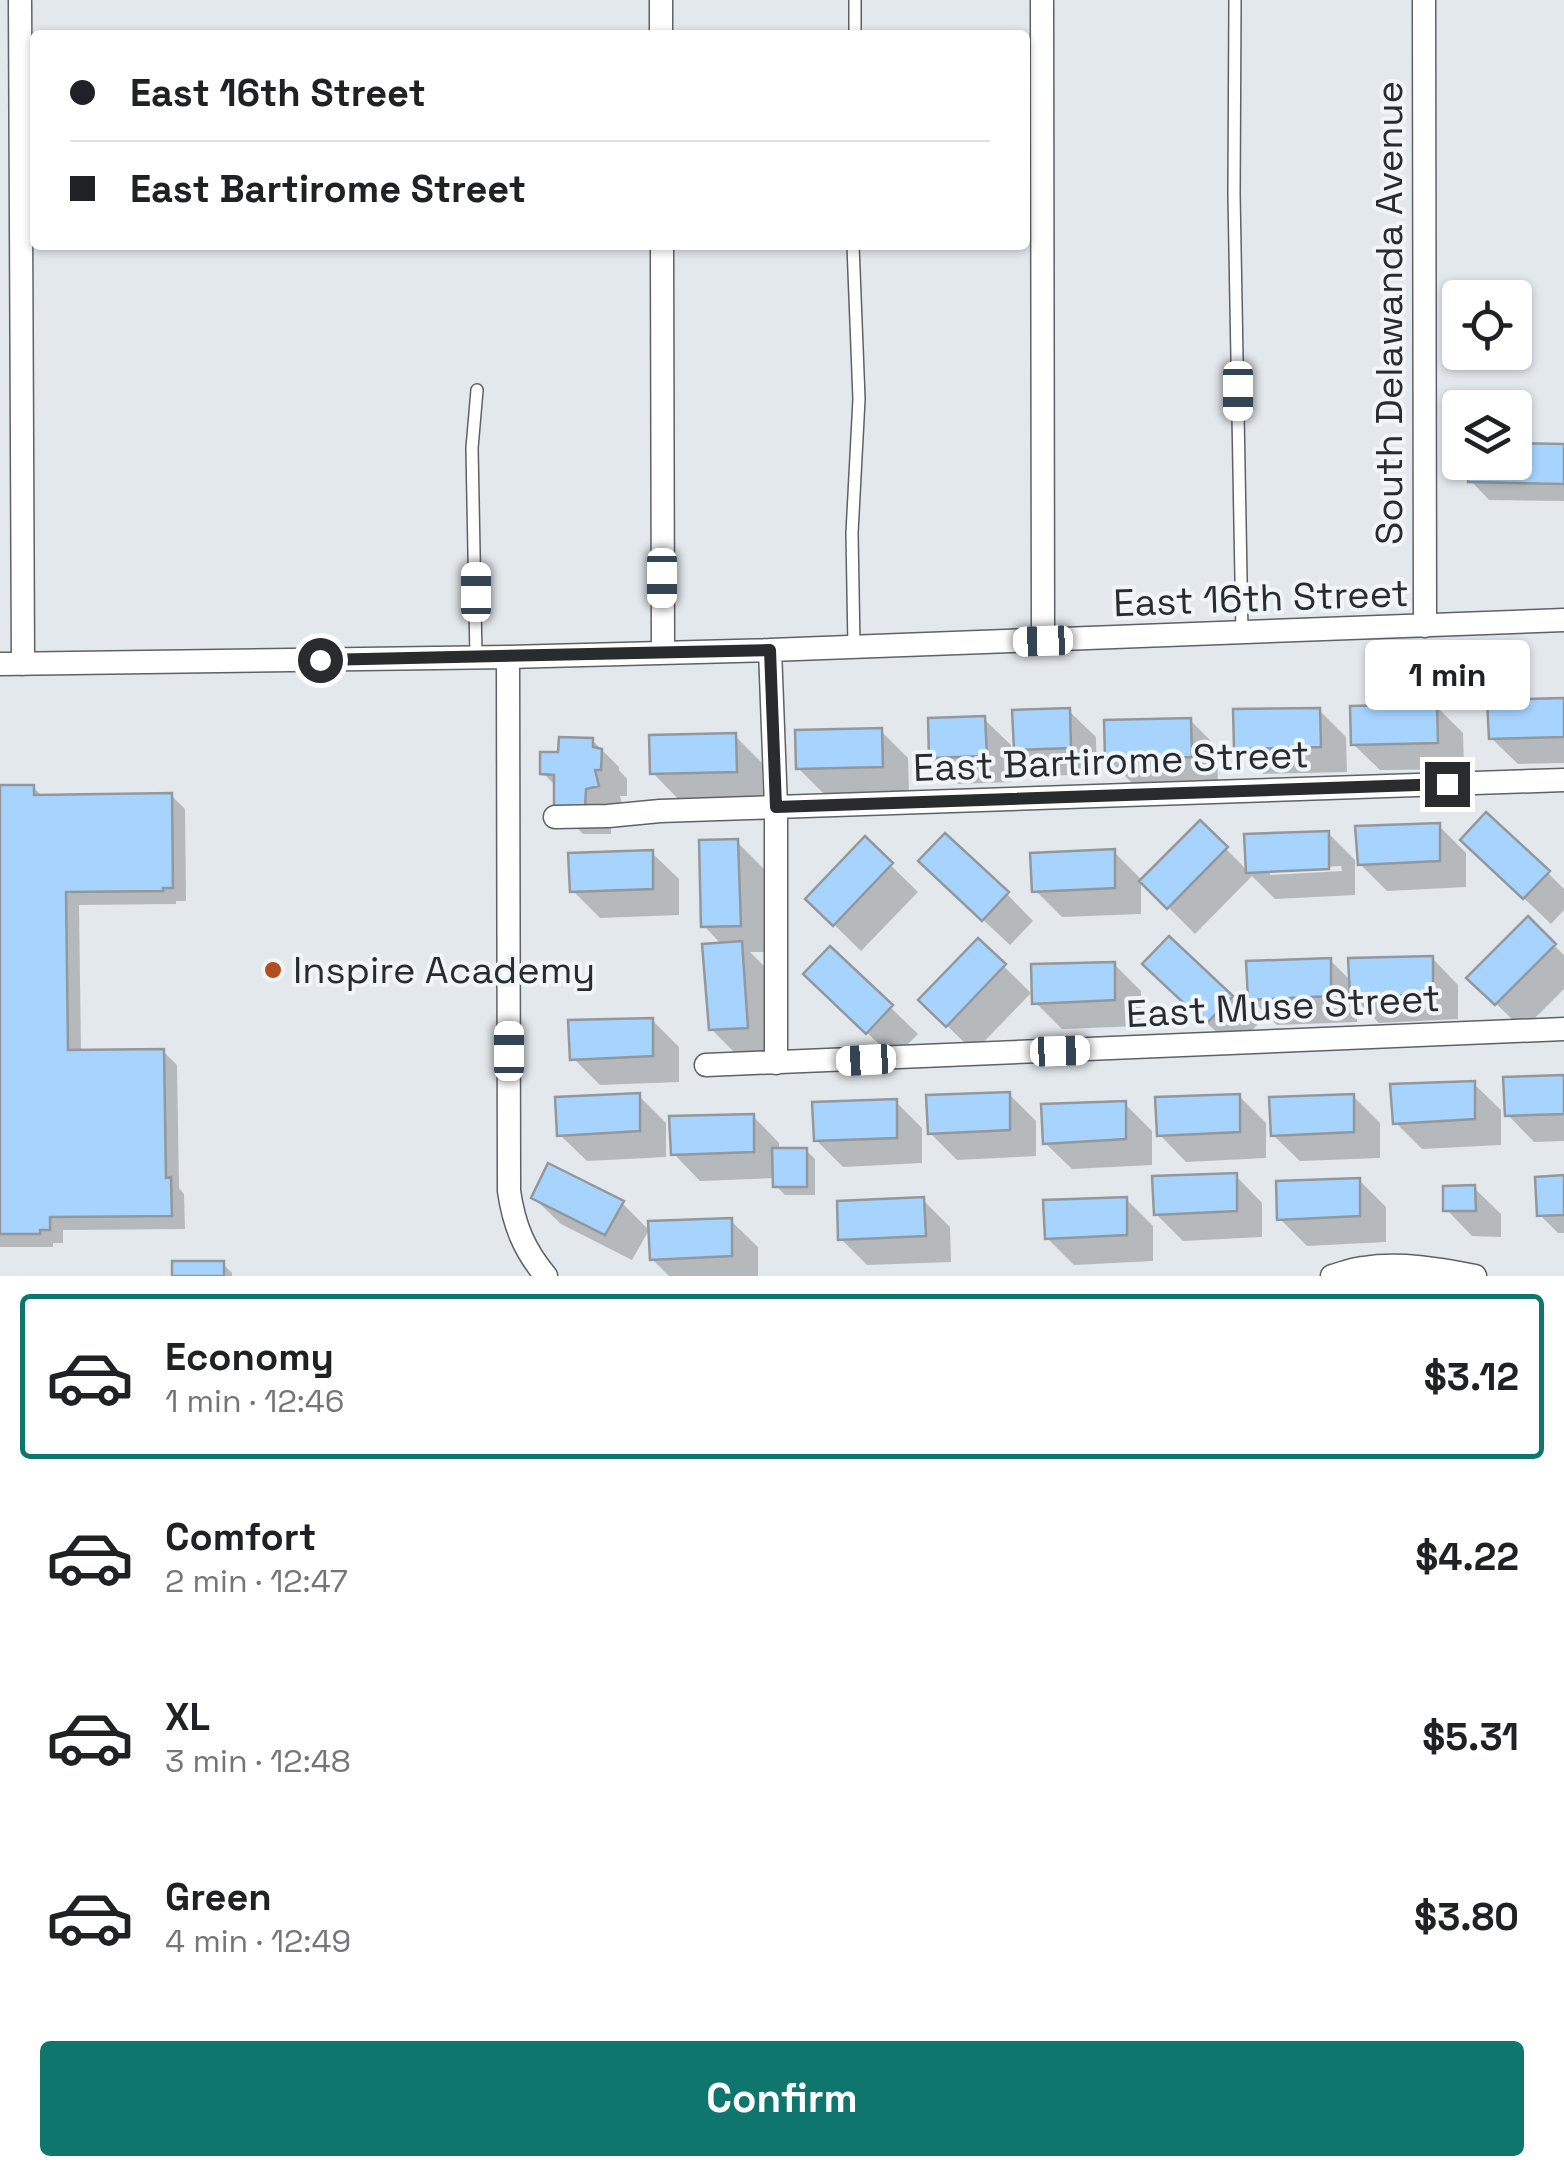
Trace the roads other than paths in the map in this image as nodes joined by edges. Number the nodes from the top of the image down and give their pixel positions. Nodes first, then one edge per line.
1 (20, 0) edge
2 (661, 0) edge
3 (855, 0) edge
4 (1042, 0) edge
5 (1235, 0) edge
6 (1424, 0) edge
7 (662, 30) edge
8 (855, 30) edge
9 (10, 101) edge
10 (662, 250) edge
11 (853, 250) edge
12 (477, 390) dead end
13 (1564, 620) edge
14 (1425, 626) junction
15 (1242, 633) junction
16 (1043, 641) junction
17 (854, 648) junction
18 (770, 650) junction
19 (663, 652) junction
20 (476, 657) junction
21 (508, 657) junction
22 (11, 664) edge
23 (1564, 780) edge
24 (776, 807) junction
25 (554, 817) dead end
26 (1564, 1029) edge
27 (776, 1063) junction
28 (706, 1065) dead end
29 (546, 1276) edge
30 (1332, 1276) edge
31 (1475, 1276) edge

1 - 9 street
2 - 7 street
3 - 8 lane
4 - 16 street
5 - 15 lane
6 - 14 street, South Delawanda Avenue
9 - 22 street
10 - 19 street
11 - 17 lane
12 - 20 lane
13 - 14 street, East 16th Street
14 - 15 street, East 16th Street
15 - 16 street, East 16th Street
16 - 17 street, East 16th Street
17 - 18 street, East 16th Street
18 - 19 street, East 16th Street
18 - 24 street
19 - 21 street, East 16th Street
20 - 21 street, East 16th Street
20 - 22 street, East 16th Street
21 - 29 street
23 - 24 street, East Bartirome Street
24 - 25 street, East Bartirome Street
24 - 27 street
26 - 27 street, East Muse Street
27 - 28 street, East Muse Street
30 - 31 street

